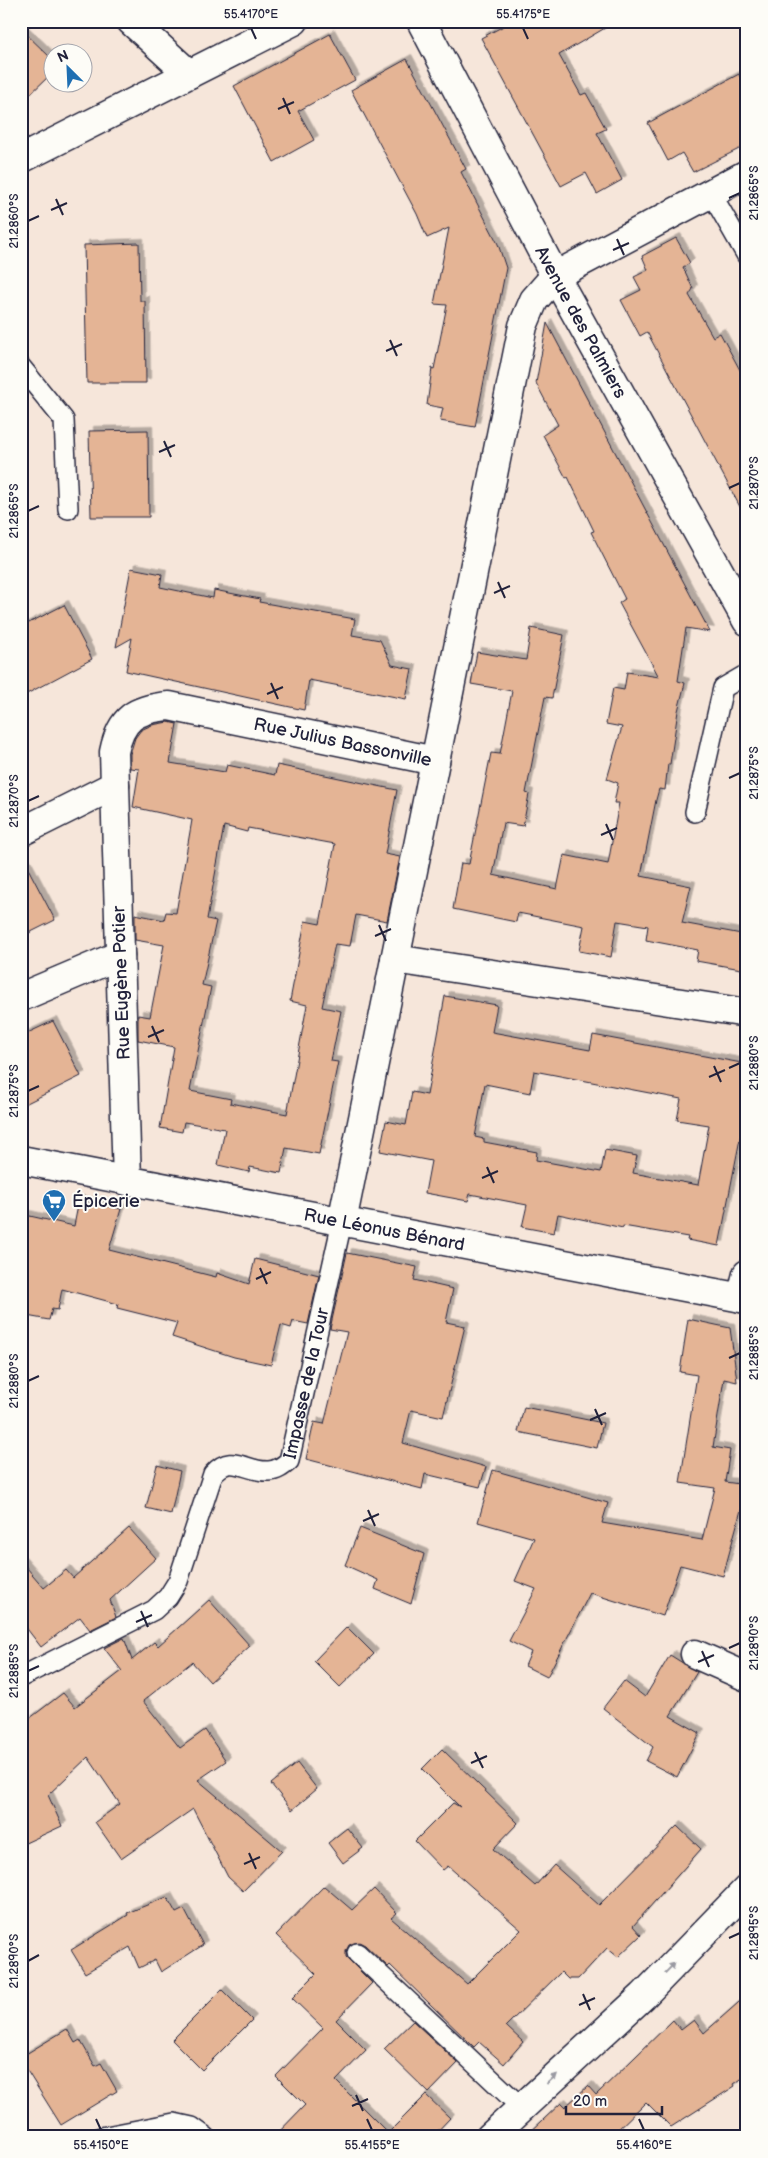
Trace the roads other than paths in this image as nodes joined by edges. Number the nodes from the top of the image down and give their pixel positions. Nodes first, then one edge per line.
1 (131, 21) edge
2 (294, 21) edge
3 (421, 21) edge
4 (189, 74) junction
5 (21, 159) edge
6 (747, 174) edge
7 (712, 193) junction
8 (747, 256) edge
9 (555, 276) junction
10 (21, 367) edge
11 (68, 509) dead end
12 (747, 621) edge
13 (747, 674) edge
14 (435, 761) junction
15 (115, 785) junction
16 (695, 812) dead end
17 (21, 832) edge
18 (120, 955) junction
19 (395, 960) junction
20 (21, 997) edge
21 (747, 1013) edge
22 (21, 1160) edge
23 (127, 1181) junction
24 (342, 1222) junction
25 (745, 1291) edge
26 (695, 1654) dead end
27 (21, 1677) edge
28 (747, 1677) edge
29 (747, 1889) edge
30 (358, 1953) dead end
31 (521, 2108) junction
32 (101, 2137) edge
33 (206, 2137) edge
34 (490, 2137) edge

1 - 4 street
2 - 4 street
3 - 9 street, Avenue des Palmiers
4 - 5 street
6 - 7 street
7 - 8 lane
7 - 9 street
9 - 12 street, Avenue des Palmiers
9 - 14 street
10 - 11 lane
13 - 16 lane
14 - 15 street, Rue Julius Bassonville
14 - 19 street, Rue Julius Bassonville
15 - 17 street
15 - 18 street, Rue Eugène Potier
18 - 20 street
18 - 23 street, Rue Eugène Potier
19 - 21 street
19 - 24 street, Rue Julius Bassonville
22 - 23 street, Rue Léonus Bénard
23 - 24 street, Rue Léonus Bénard
24 - 25 street, Rue Léonus Bénard
24 - 27 lane, Impasse de la Tour
26 - 28 street
31 -> 29 street
30 - 31 lane
31 - 34 street
32 - 33 lane

